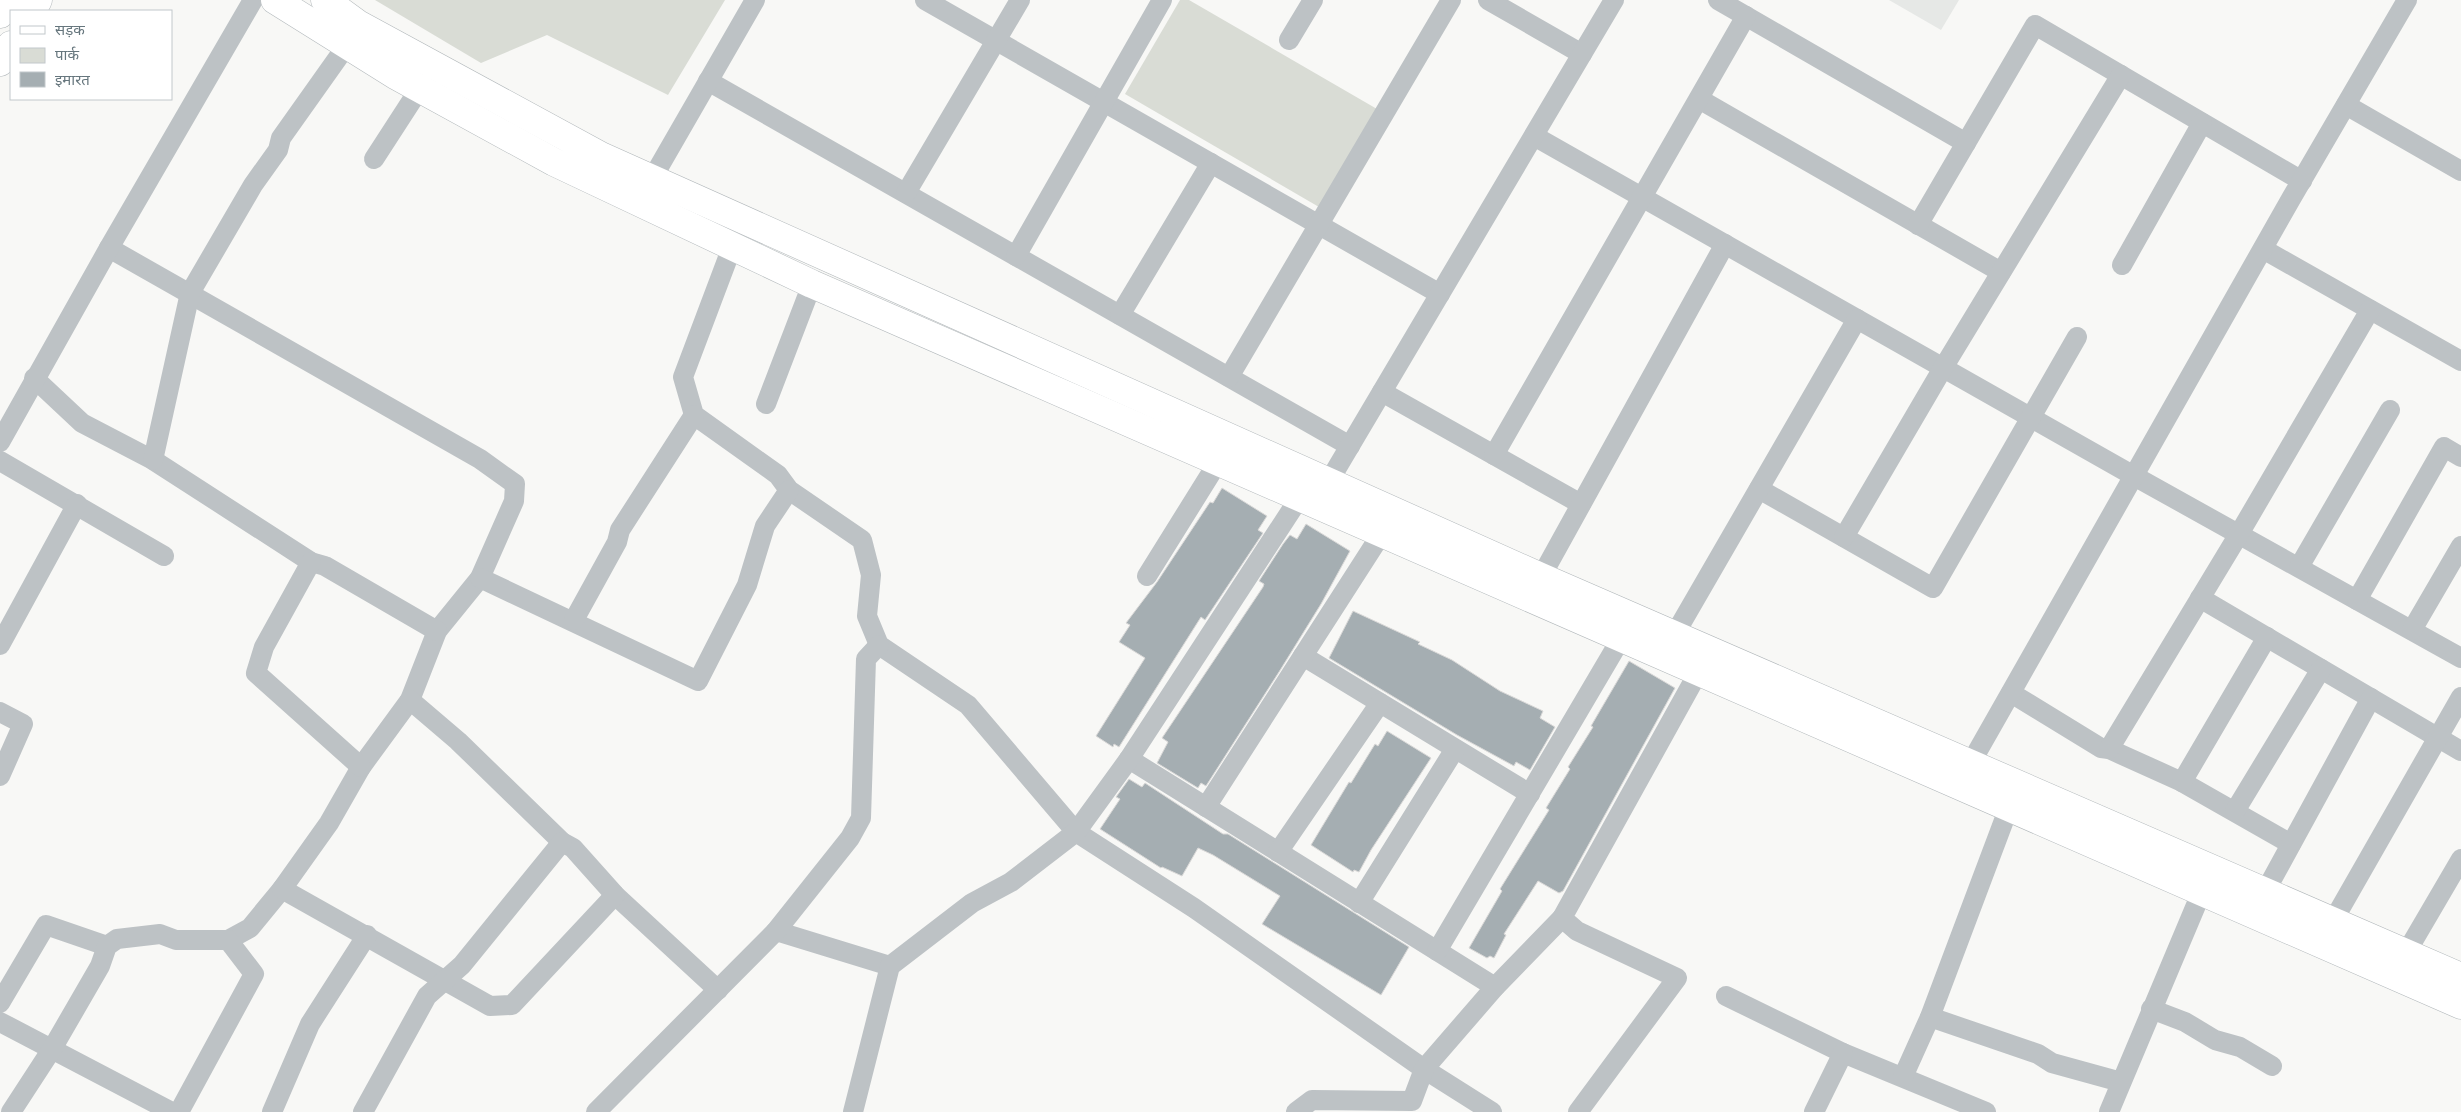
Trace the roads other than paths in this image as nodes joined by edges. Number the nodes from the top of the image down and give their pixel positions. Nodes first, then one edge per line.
1 (10, 0) edge
2 (253, 0) edge
3 (275, 0) edge
4 (325, 0) edge
5 (755, 0) edge
6 (925, 0) edge
7 (1020, 0) edge
8 (1162, 0) edge
9 (1313, 0) edge
10 (1452, 0) edge
11 (1488, 0) edge
12 (1614, 0) edge
13 (1718, 0) edge
14 (2407, 0) edge
15 (0, 14) edge
16 (1746, 16) junction
17 (996, 40) junction
18 (1289, 40) dead end
19 (347, 45) junction
20 (10, 47) edge
21 (1582, 54) junction
22 (0, 62) edge
23 (2121, 75) junction
24 (708, 81) junction
25 (420, 88) junction
26 (1699, 99) junction
27 (1104, 102) junction
28 (2346, 105) junction
29 (2202, 123) junction
30 (1534, 136) junction
31 (1966, 143) junction
32 (374, 159) dead end
33 (1211, 163) junction
34 (2461, 171) edge
35 (651, 179) junction
36 (2302, 180) junction
37 (906, 193) junction
38 (1642, 198) junction
39 (638, 202) junction
40 (1319, 224) junction
41 (1918, 225) junction
42 (1725, 244) junction
43 (732, 246) junction
44 (109, 248) junction
45 (2263, 249) junction
46 (1016, 256) junction
47 (2122, 265) dead end
48 (2001, 272) junction
49 (812, 284) junction
50 (190, 293) junction
51 (1440, 294) junction
52 (2370, 310) junction
53 (1120, 315) junction
54 (1857, 319) junction
55 (2077, 337) dead end
56 (2461, 361) edge
57 (1943, 368) junction
58 (1229, 377) junction
59 (34, 378) junction
60 (1382, 392) junction
61 (766, 404) dead end
62 (2390, 410) dead end
63 (694, 415) junction
64 (2030, 418) junction
65 (0, 442) edge
66 (1350, 446) junction
67 (1494, 455) junction
68 (2461, 457) edge
69 (153, 460) junction
70 (0, 461) edge
71 (1218, 462) junction
72 (2134, 476) junction
73 (1759, 489) junction
74 (789, 490) junction
75 (1315, 495) junction
76 (77, 504) junction
77 (1581, 504) junction
78 (1382, 533) junction
79 (2239, 534) junction
80 (1844, 537) junction
81 (2461, 546) edge
82 (164, 556) dead end
83 (311, 562) junction
84 (2299, 568) junction
85 (1147, 576) dead end
86 (1540, 577) junction
87 (480, 578) junction
88 (2200, 598) junction
89 (2357, 600) junction
90 (574, 620) junction
91 (2412, 630) junction
92 (437, 631) junction
93 (1622, 637) junction
94 (2267, 637) junction
95 (0, 645) edge
96 (879, 645) junction
97 (1668, 645) junction
98 (1303, 656) junction
99 (2461, 658) edge
100 (2321, 669) junction
101 (1699, 671) junction
102 (2011, 694) junction
103 (2461, 697) edge
104 (2371, 698) junction
105 (410, 700) junction
106 (1380, 703) junction
107 (0, 712) edge
108 (2438, 737) junction
109 (1455, 748) junction
110 (2109, 749) junction
111 (2461, 751) edge
112 (1129, 759) junction
113 (361, 768) junction
114 (1965, 774) junction
115 (0, 776) edge
116 (2182, 782) junction
117 (1530, 794) junction
118 (2009, 806) junction
119 (1206, 807) junction
120 (2235, 811) junction
121 (1076, 832) junction
122 (562, 842) junction
123 (2291, 844) junction
124 (1278, 852) junction
125 (2460, 864) edge
126 (282, 889) junction
127 (2202, 891) junction
128 (2265, 892) junction
129 (614, 895) junction
130 (1359, 903) junction
131 (1562, 918) junction
132 (2333, 921) junction
133 (776, 931) junction
134 (367, 935) junction
135 (228, 940) junction
136 (107, 946) junction
137 (1437, 951) junction
138 (2406, 953) junction
139 (890, 966) junction
140 (2461, 977) edge
141 (444, 980) junction
142 (1495, 987) junction
143 (718, 990) junction
144 (1726, 996) dead end
145 (0, 1003) edge
146 (2461, 1005) edge
147 (2151, 1009) junction
148 (1930, 1017) junction
149 (0, 1022) edge
150 (52, 1049) junction
151 (1843, 1054) junction
152 (2272, 1066) dead end
153 (1424, 1069) junction
154 (1903, 1077) junction
155 (2121, 1082) junction
156 (1409, 1107) edge
157 (10, 1112) edge
158 (172, 1112) edge
159 (179, 1112) edge
160 (272, 1112) edge
161 (363, 1112) edge
162 (596, 1112) edge
163 (853, 1112) edge
164 (1296, 1112) edge
165 (1492, 1112) edge
166 (1578, 1112) edge
167 (1814, 1112) edge
168 (1986, 1112) edge
169 (2108, 1112) edge

1 - 15 main road
2 - 44 street
3 - 19 main road
4 - 35 main road
5 - 24 street
6 - 17 street
7 - 17 street
8 - 27 street
9 - 18 street
10 - 40 street
11 - 21 street
12 - 21 street
13 - 16 street
14 - 28 street
16 - 26 street
16 - 31 street
17 - 27 street
17 - 37 street
19 - 25 main road
19 - 50 street
20 - 22 main road
21 - 30 street
23 - 29 street
23 - 31 street
23 - 48 street
24 - 35 street
24 - 37 street
25 - 32 street
25 - 39 main road
26 - 38 street
26 - 41 street
27 - 33 street
27 - 46 street
28 - 34 street
28 - 36 street
29 - 36 street
29 - 47 street
30 - 38 street
30 - 51 street
31 - 41 street
33 - 40 street
33 - 53 street
35 - 39 street
35 - 75 main road
36 - 45 street
37 - 46 street
38 - 42 street
38 - 67 street
39 - 43 main road
40 - 51 street
40 - 58 street
41 - 48 street
42 - 54 street
42 - 77 street
43 - 49 main road
43 - 63 street
44 - 50 street
44 - 59 street
45 - 52 street
45 - 72 street
46 - 53 street
48 - 57 street
49 - 61 street
49 - 71 main road
50 - 69 street
50 - 87 street
51 - 60 street
52 - 56 street
52 - 79 street
53 - 58 street
54 - 57 street
54 - 73 street
55 - 64 street
57 - 64 street
57 - 80 street
58 - 66 street
59 - 65 street
59 - 69 street
60 - 66 street
60 - 67 street
62 - 84 street
63 - 74 street
63 - 90 street
64 - 72 street
64 - 80 street
66 - 75 street
67 - 77 street
68 - 89 street
69 - 83 street
70 - 76 street
71 - 75 main road
71 - 85 street
72 - 79 street
72 - 102 street
73 - 80 street
73 - 97 street
74 - 90 street
74 - 96 street
75 - 78 main road
75 - 86 main road
75 - 112 street
76 - 82 street
76 - 95 street
77 - 86 street
78 - 93 main road
78 - 98 street
79 - 84 street
79 - 88 street
81 - 91 street
83 - 92 street
83 - 113 street
84 - 89 street
86 - 97 main road
87 - 90 street
87 - 92 street
88 - 94 street
88 - 110 street
89 - 91 street
91 - 99 street
92 - 105 street
93 - 97 main road
93 - 117 street
94 - 100 street
94 - 116 street
96 - 121 street
96 - 133 street
97 - 101 main road
97 - 114 main road
98 - 106 street
98 - 119 street
100 - 104 street
100 - 120 street
101 - 114 main road
101 - 131 street
102 - 110 street
102 - 114 street
103 - 108 street
104 - 108 street
104 - 123 street
105 - 113 street
105 - 122 street
106 - 109 street
106 - 124 street
107 - 115 street
108 - 111 street
108 - 132 street
109 - 117 street
109 - 130 street
110 - 116 street
112 - 119 street
112 - 121 street
113 - 126 street
114 - 118 main road
114 - 128 main road
116 - 120 street
117 - 137 street
118 - 127 main road
118 - 148 street
119 - 124 street
120 - 123 street
121 - 139 street
121 - 153 street
122 - 129 street
122 - 141 street
123 - 128 street
124 - 130 street
125 - 138 street
126 - 134 street
126 - 135 street
127 - 146 main road
127 - 147 street
128 - 132 main road
129 - 141 street
129 - 143 street
130 - 137 street
131 - 142 street
131 - 166 street
132 - 138 main road
133 - 139 street
133 - 143 street
134 - 141 street
134 - 160 street
135 - 136 street
135 - 159 street
136 - 145 street
136 - 150 street
137 - 142 street
138 - 140 main road
139 - 163 street
141 - 161 street
142 - 153 street
143 - 162 street
144 - 151 street
147 - 152 street
147 - 155 street
148 - 154 street
148 - 155 street
149 - 150 street
150 - 157 street
150 - 158 street
151 - 154 street
151 - 167 street
153 - 156 street
153 - 165 street
154 - 168 street
155 - 169 street
156 - 164 street

